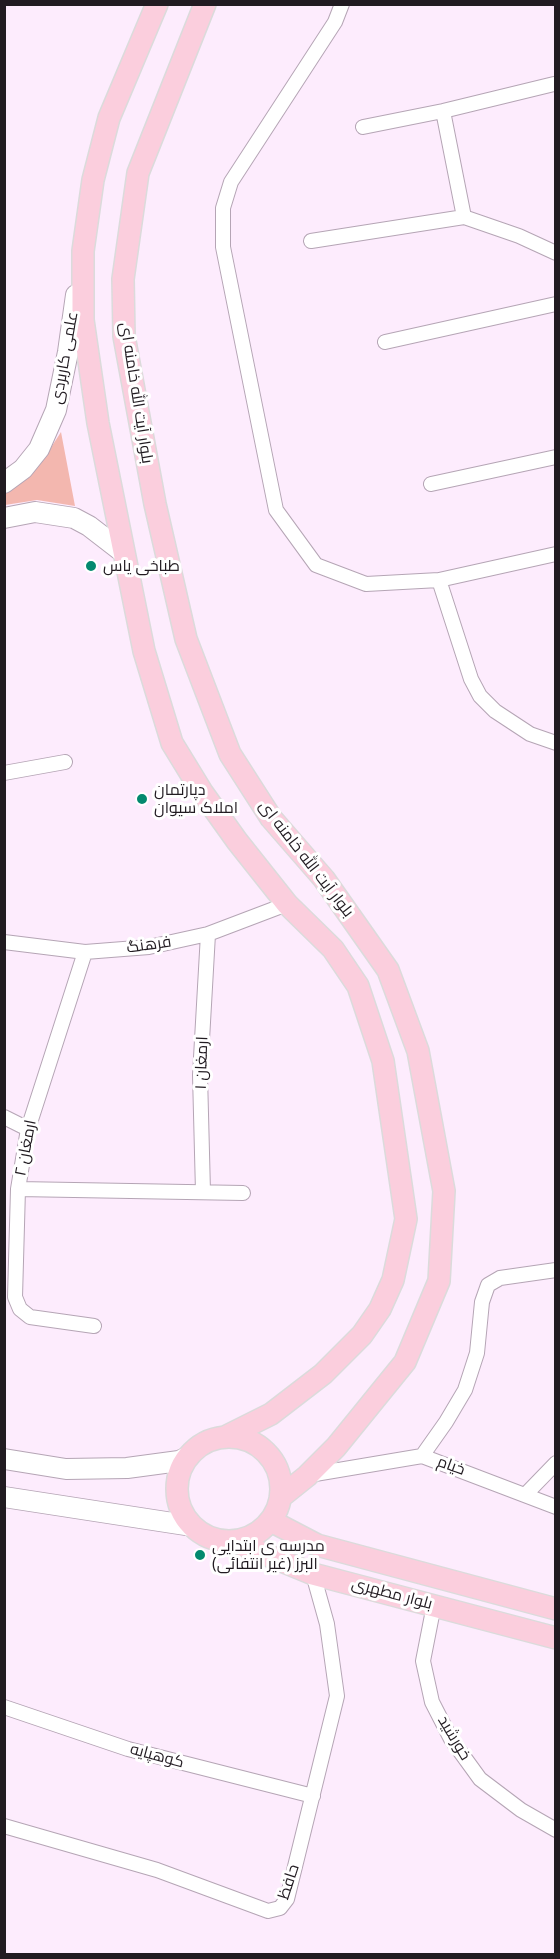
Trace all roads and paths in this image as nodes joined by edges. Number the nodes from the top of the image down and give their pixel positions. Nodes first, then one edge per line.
1 (157, 4) edge
2 (205, 4) edge
3 (342, 4) edge
4 (555, 84) edge
5 (443, 111) junction
6 (363, 127) dead end
7 (464, 216) junction
8 (311, 241) dead end
9 (82, 251) junction
10 (555, 253) edge
11 (555, 304) edge
12 (385, 342) dead end
13 (555, 457) edge
14 (4, 483) edge
15 (430, 484) dead end
16 (4, 518) edge
17 (124, 554) junction
18 (555, 554) edge
19 (439, 580) junction
20 (555, 743) edge
21 (65, 762) dead end
22 (4, 773) edge
23 (287, 904) junction
24 (208, 934) junction
25 (4, 942) edge
26 (85, 952) junction
27 (4, 1118) edge
28 (28, 1129) junction
29 (18, 1189) junction
30 (203, 1192) junction
31 (243, 1193) dead end
32 (555, 1270) edge
33 (94, 1326) dead end
34 (225, 1437) junction
35 (422, 1456) junction
36 (188, 1457) junction
37 (4, 1459) edge
38 (555, 1463) edge
39 (307, 1476) junction
40 (282, 1496) junction
41 (525, 1496) junction
42 (4, 1497) edge
43 (555, 1507) edge
44 (271, 1521) junction
45 (192, 1526) junction
46 (233, 1541) junction
47 (313, 1574) junction
48 (434, 1605) junction
49 (555, 1609) edge
50 (555, 1638) edge
51 (4, 1707) edge
52 (313, 1796) junction
53 (4, 1826) edge
54 (555, 1830) edge

1 - 9 main road
2 - 39 main road, بلوار آیت الله خامنه ای
3 - 19 street
4 - 5 street
5 - 6 street
5 - 7 street
7 - 8 street
7 - 10 street
9 - 14 street, علمی کاربردی
9 - 17 main road
11 - 12 street
13 - 15 street
16 - 17 street
17 - 23 main road
18 - 19 street
19 - 20 street
21 - 22 street
23 - 24 street, فرهنگ
23 - 34 main road
24 - 26 street, فرهنگ
24 - 30 street, ارمغان ۱
25 - 26 street, فرهنگ
26 - 28 street, ارمغان ۲
27 - 28 street
28 - 29 street, ارمغان ۲
29 - 30 street
29 - 33 street, ارمغان ۲
30 - 31 street
32 - 35 street
34 - 36 main road
34 - 40 main road
35 - 39 street, خیام
35 - 41 street, خیام
36 - 37 street
36 - 45 main road
38 - 41 street
39 - 40 main road, بلوار آیت الله خامنه ای
40 - 44 main road
41 - 43 street, خیام
42 - 45 street
44 - 46 main road
44 - 49 main road, بلوار مطهری
45 - 46 main road
46 - 47 main road, بلوار مطهری
47 - 48 main road, بلوار مطهری
47 - 52 street, حافظ
48 - 50 main road, بلوار مطهری
48 - 54 street, خورشید
51 - 52 street, کوهپایه
52 - 53 street, حافظ

